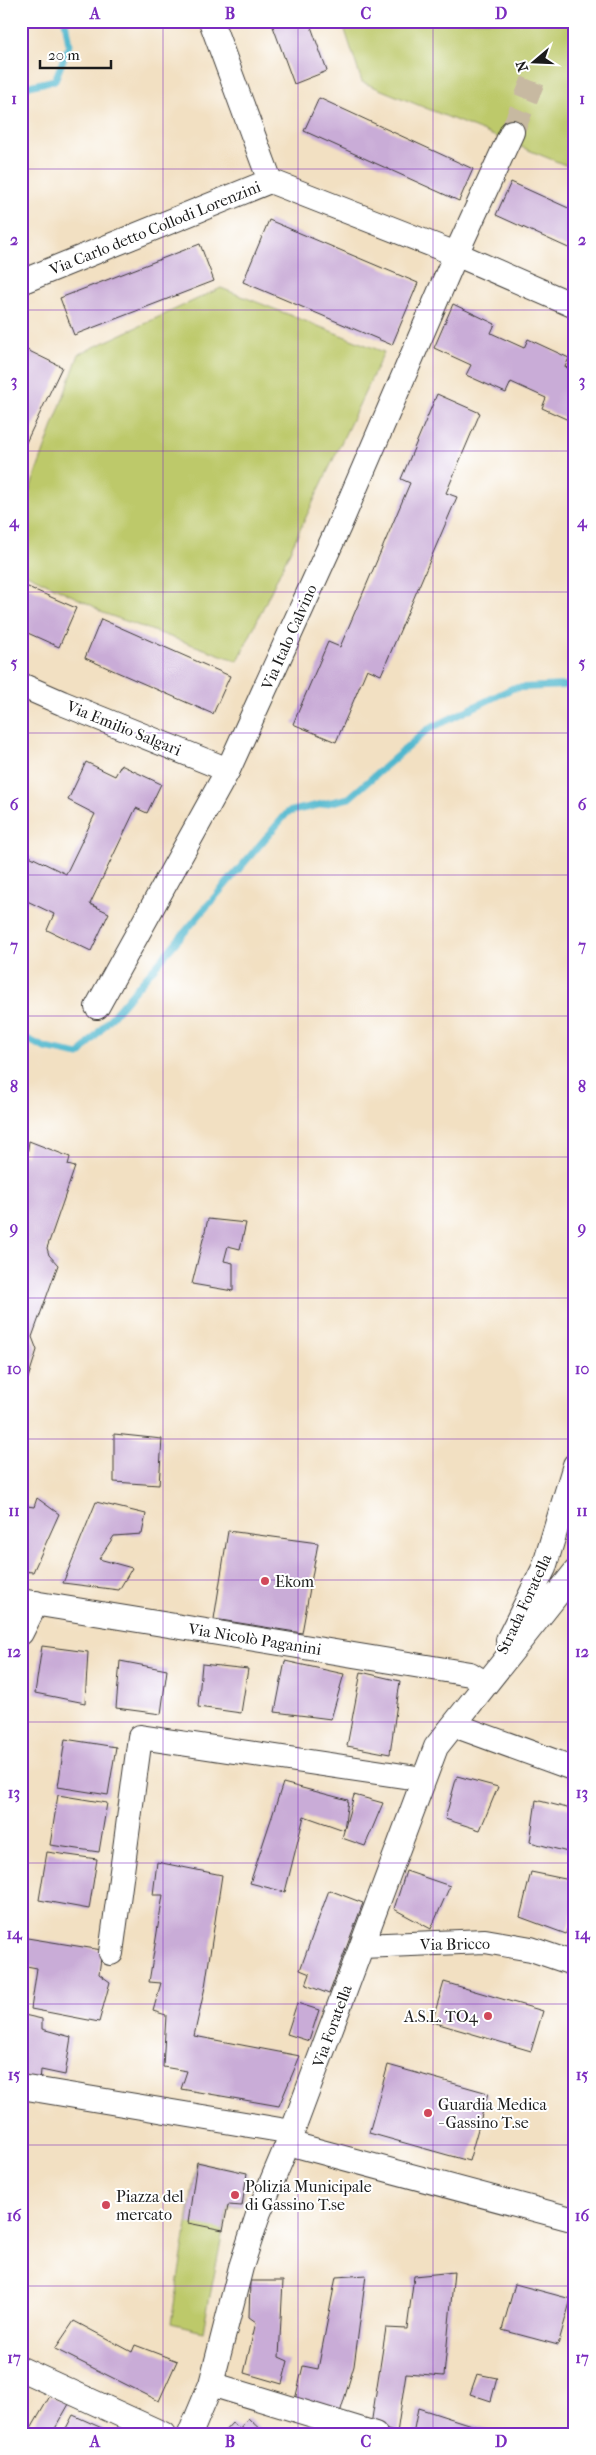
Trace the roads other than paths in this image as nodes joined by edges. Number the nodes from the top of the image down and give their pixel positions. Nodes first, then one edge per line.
1 (211, 21) edge
2 (512, 132) tunnel mouth
3 (270, 181) junction
4 (456, 254) junction
5 (21, 282) edge
6 (575, 306) edge
7 (21, 684) edge
8 (228, 770) junction
9 (97, 1007) dead end
10 (575, 1464) edge
11 (565, 1529) edge
12 (575, 1565) edge
13 (544, 1568) junction
14 (575, 1572) edge
15 (29, 1602) edge
16 (21, 1633) edge
17 (486, 1684) junction
18 (454, 1725) junction
19 (575, 1769) edge
20 (424, 1779) junction
21 (362, 1946) junction
22 (111, 1953) dead end
23 (575, 1964) edge
24 (21, 2087) edge
25 (290, 2138) junction
26 (575, 2220) edge
27 (21, 2369) edge
28 (211, 2384) junction
29 (163, 2434) edge
30 (190, 2434) edge
31 (375, 2434) edge

1 - 3 street
2 - 4 street, Via Italo Calvino
3 - 4 street, Via Carlo detto Collodi Lorenzini
3 - 5 street, Via Carlo detto Collodi Lorenzini
4 - 6 street, Via Carlo detto Collodi Lorenzini
4 - 8 street, Via Italo Calvino
7 - 8 street, Via Emilio Salgari
8 - 9 street, Via Italo Calvino
10 - 11 street, Strada Foratella
11 - 13 street, Strada Foratella
12 - 13 street
13 - 17 street, Strada Foratella
14 - 17 street
15 - 16 street
15 - 17 street, Via Nicolò Paganini
17 - 18 street, Via Foratella
18 - 19 street
18 - 20 street, Via Foratella
20 - 21 street, Via Foratella
20 - 22 street
21 - 23 street, Via Bricco
21 - 25 street, Via Foratella
24 - 25 street
25 - 26 street
25 - 28 street, Via Foratella
27 - 29 street
28 - 30 street, Via Foratella
28 - 31 street

